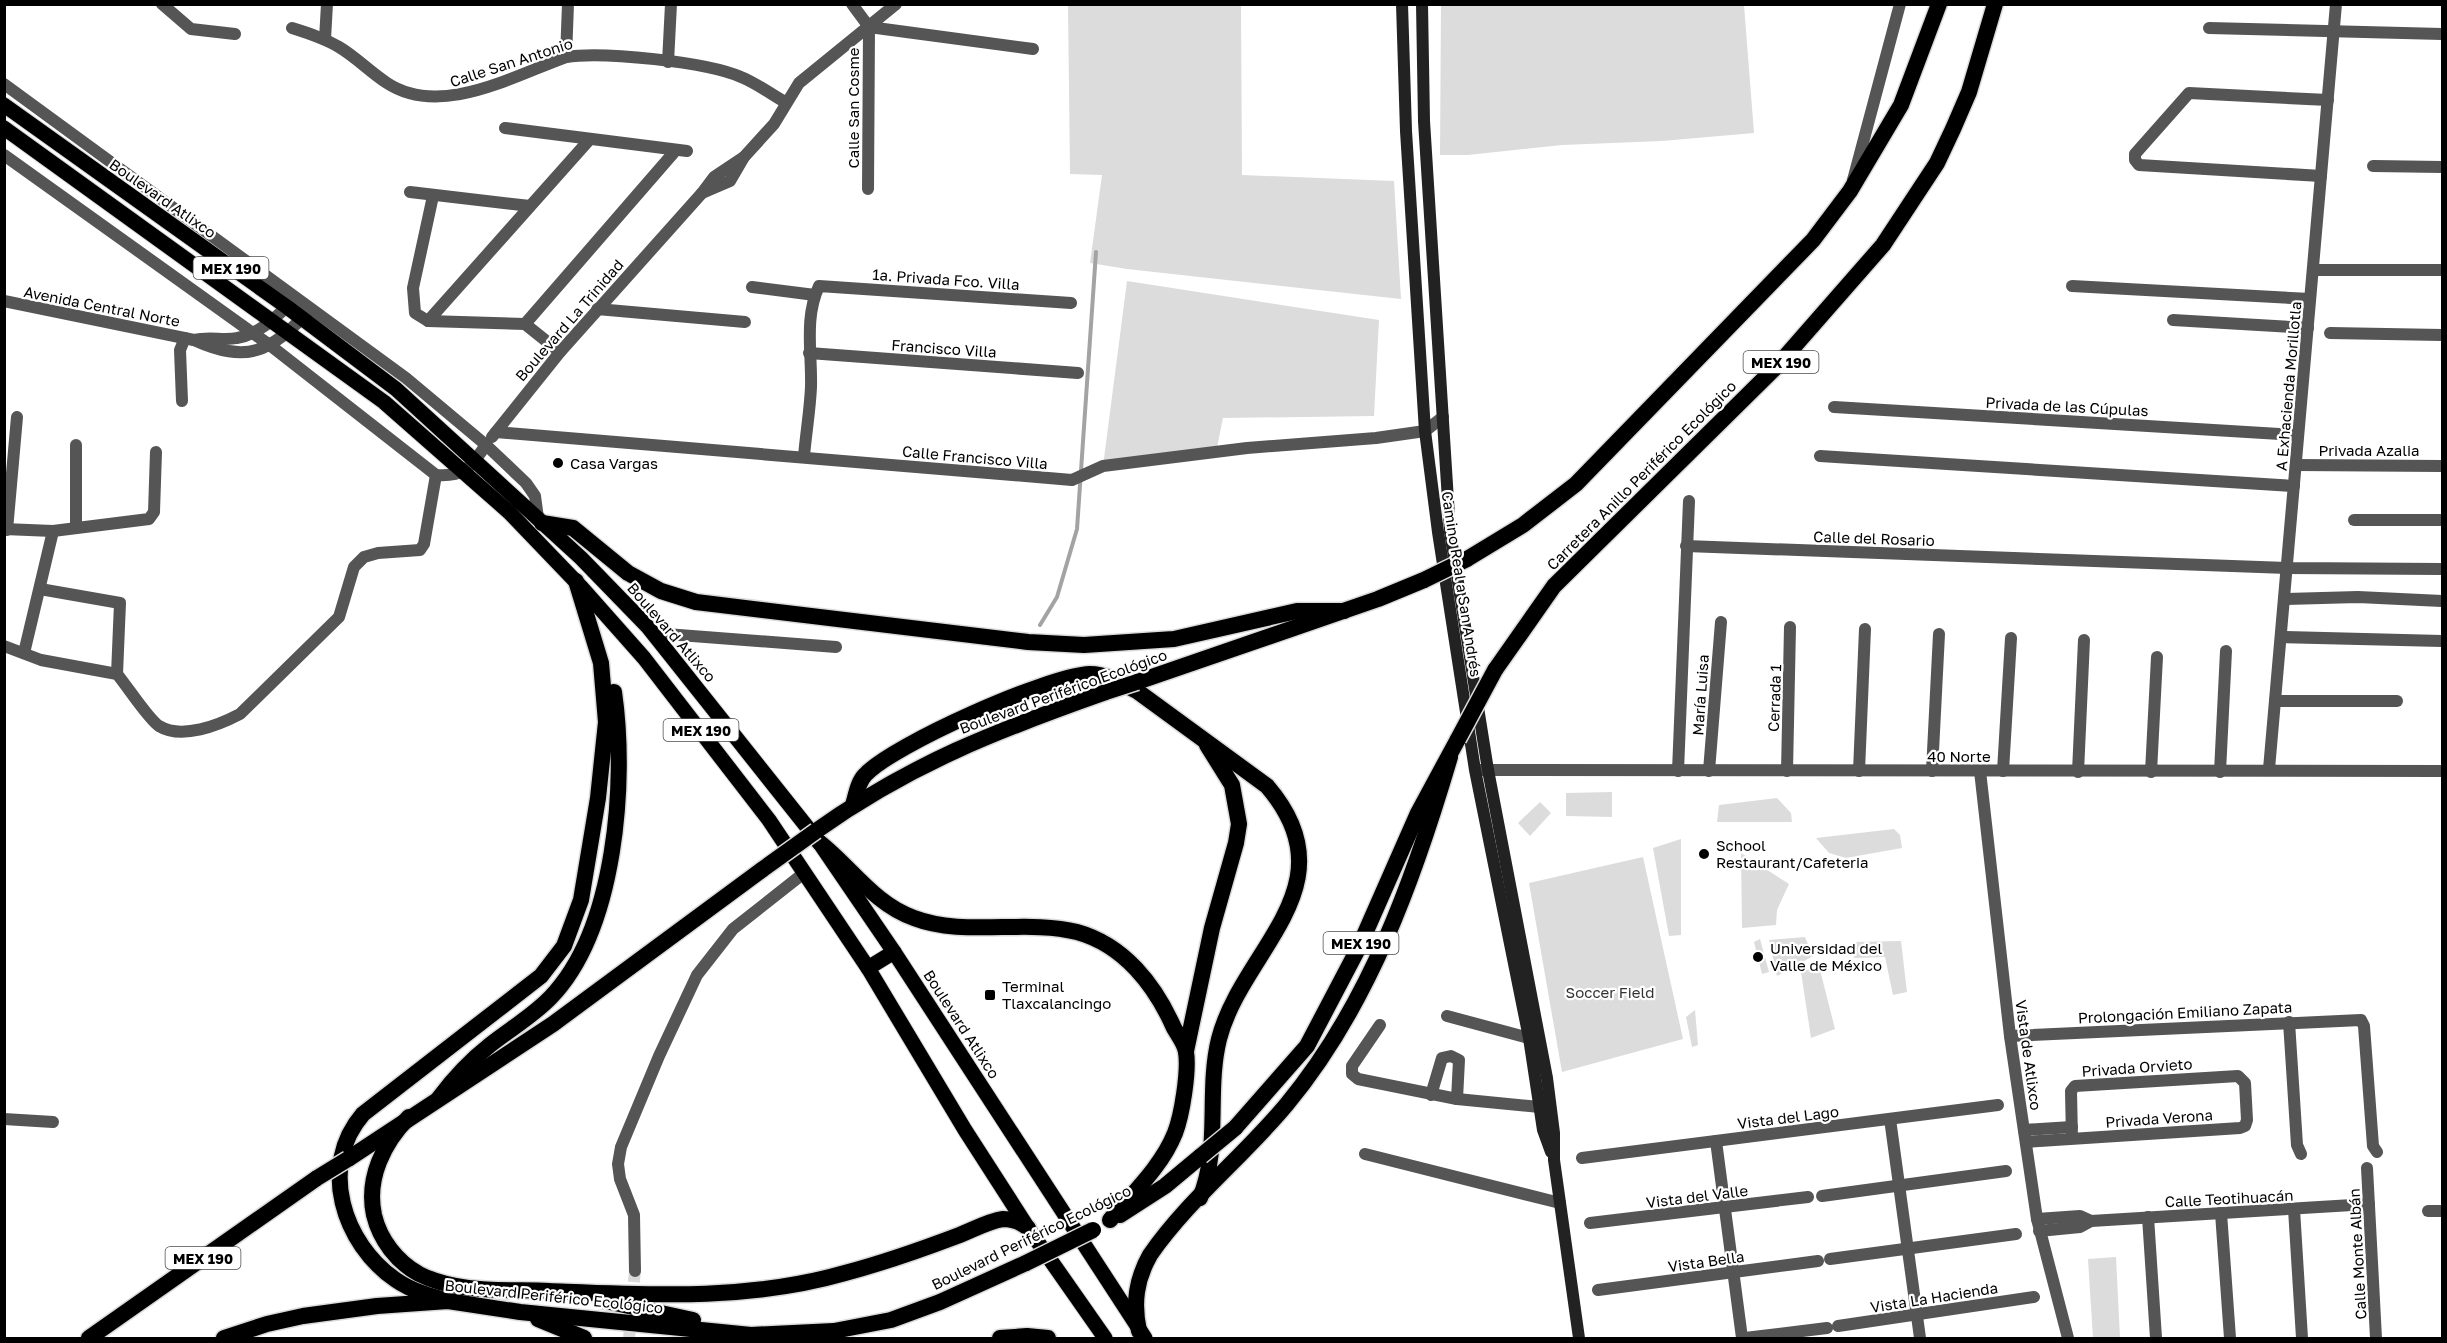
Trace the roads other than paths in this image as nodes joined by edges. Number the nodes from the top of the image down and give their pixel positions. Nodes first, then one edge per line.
1 (162, 4) edge
2 (327, 4) edge
3 (568, 4) edge
4 (671, 4) edge
5 (852, 4) edge
6 (896, 4) edge
7 (1402, 4) edge
8 (1422, 4) edge
9 (1900, 4) edge
10 (1940, 4) edge
11 (1995, 4) edge
12 (2336, 4) edge
13 (869, 27) junction
14 (292, 28) dead end
15 (2209, 28) dead end
16 (2334, 33) junction
17 (235, 34) dead end
18 (2442, 34) edge
19 (325, 39) junction
20 (1033, 49) dead end
21 (566, 57) junction
22 (668, 62) junction
23 (4, 84) edge
24 (2328, 100) junction
25 (785, 102) junction
26 (4, 105) edge
27 (4, 128) edge
28 (505, 128) dead end
29 (590, 139) junction
30 (4, 155) edge
31 (2373, 166) dead end
32 (2442, 167) edge
33 (2321, 176) junction
34 (868, 189) dead end
35 (1850, 190) junction
36 (410, 192) dead end
37 (433, 196) junction
38 (530, 206) junction
39 (1431, 242) junction
40 (1412, 247) junction
41 (2313, 270) junction
42 (2442, 270) edge
43 (2072, 286) dead end
44 (752, 287) dead end
45 (817, 291) junction
46 (2310, 299) junction
47 (4, 301) edge
48 (291, 302) junction
49 (1071, 303) dead end
50 (597, 309) junction
51 (307, 314) junction
52 (271, 320) junction
53 (2172, 320) dead end
54 (428, 321) junction
55 (745, 322) dead end
56 (525, 324) junction
57 (2308, 328) junction
58 (287, 332) junction
59 (254, 333) junction
60 (2330, 333) dead end
61 (2442, 335) edge
62 (189, 339) junction
63 (271, 346) junction
64 (560, 352) junction
65 (809, 353) junction
66 (1078, 374) dead end
67 (182, 401) dead end
68 (1834, 407) dead end
69 (17, 417) dead end
70 (1443, 417) junction
71 (1425, 431) junction
72 (496, 432) junction
73 (2298, 435) junction
74 (76, 445) dead end
75 (486, 445) junction
76 (156, 452) dead end
77 (804, 456) junction
78 (1820, 456) dead end
79 (2296, 465) junction
80 (471, 466) junction
81 (2442, 466) edge
82 (436, 475) junction
83 (2294, 486) junction
84 (1689, 501) dead end
85 (2354, 520) dead end
86 (2442, 520) edge
87 (540, 521) junction
88 (76, 528) junction
89 (6, 529) edge
90 (53, 531) junction
91 (1686, 546) junction
92 (2287, 568) junction
93 (2442, 569) edge
94 (579, 585) junction
95 (40, 589) junction
96 (2284, 599) junction
97 (2442, 601) edge
98 (1344, 611) junction
99 (1721, 622) dead end
100 (1791, 627) dead end
101 (1865, 629) dead end
102 (652, 633) junction
103 (1939, 634) dead end
104 (2281, 637) junction
105 (2011, 638) dead end
106 (2084, 640) dead end
107 (2442, 641) edge
108 (8, 647) edge
109 (836, 647) dead end
110 (2226, 651) dead end
111 (24, 653) junction
112 (2157, 657) dead end
113 (4, 659) edge
114 (1495, 670) joint
115 (117, 674) junction
116 (2397, 701) dead end
117 (2275, 702) junction
118 (1206, 743) junction
119 (1450, 757) junction
120 (1475, 770) junction
121 (1488, 770) junction
122 (2269, 770) junction
123 (1678, 771) junction
124 (1709, 771) junction
125 (1787, 771) junction
126 (1859, 771) junction
127 (1932, 771) junction
128 (1980, 771) junction
129 (2003, 771) junction
130 (2442, 771) edge
131 (2078, 772) junction
132 (2151, 772) junction
133 (2220, 772) junction
134 (853, 805) junction
135 (819, 842) junction
136 (804, 873) junction
137 (894, 952) junction
138 (868, 968) junction
139 (1448, 1016) dead end
140 (2289, 1022) junction
141 (1380, 1025) dead end
142 (2010, 1036) junction
143 (1529, 1038) junction
144 (1186, 1051) junction
145 (2242, 1078) joint
146 (1431, 1095) junction
147 (439, 1098) junction
148 (1457, 1099) junction
149 (1998, 1106) dead end
150 (1545, 1108) junction
151 (409, 1117) junction
152 (4, 1119) edge
153 (1890, 1119) junction
154 (53, 1122) dead end
155 (2072, 1133) junction
156 (2025, 1136) junction
157 (1716, 1141) junction
158 (2377, 1152) dead end
159 (1365, 1154) dead end
160 (2301, 1154) dead end
161 (1582, 1158) dead end
162 (2367, 1168) dead end
163 (2007, 1171) dead end
164 (1899, 1185) junction
165 (1822, 1196) dead end
166 (1808, 1197) dead end
167 (1200, 1198) junction
168 (1560, 1203) junction
169 (2369, 1204) junction
170 (1725, 1208) junction
171 (2294, 1209) junction
172 (2428, 1211) dead end
173 (2442, 1211) edge
174 (2221, 1213) junction
175 (2148, 1217) junction
176 (1110, 1220) junction
177 (1590, 1223) dead end
178 (2038, 1225) junction
179 (1028, 1228) junction
180 (2016, 1234) dead end
181 (1907, 1249) junction
182 (635, 1271) tunnel mouth
183 (1734, 1272) junction
184 (1598, 1290) dead end
185 (562, 1291) junction
186 (2034, 1297) dead end
187 (448, 1301) junction
188 (520, 1312) junction
189 (1916, 1315) junction
190 (1142, 1334) edge
191 (752, 1335) junction
192 (89, 1338) edge
193 (224, 1338) edge
194 (584, 1338) edge
195 (1000, 1338) edge
196 (1048, 1338) edge
197 (1105, 1338) edge
198 (1579, 1338) edge
199 (1744, 1338) edge
200 (1920, 1338) edge
201 (2068, 1338) edge
202 (2156, 1338) edge
203 (2230, 1338) edge
204 (2302, 1338) edge
205 (2376, 1338) edge

1 - 17 street
2 - 19 street
3 - 21 street
4 - 22 street
5 - 13 street
6 - 13 street, Boulevard La Trinidad
7 - 40 main road, Camino Real a San Andrés
8 - 39 main road, Camino Real a San Andrés
9 - 35 street
10 - 35 highway
11 - 114 highway, Carretera Anillo Periférico Ecológico / MEX 190
12 - 16 street, A Exhacienda Morillotla
13 - 20 street
13 - 25 street, Boulevard La Trinidad
13 - 34 street, Calle San Cosme
14 - 19 street, Calle San Antonio
15 - 16 street
16 - 18 street
16 - 24 street, A Exhacienda Morillotla
19 - 21 street, Calle San Antonio
21 - 22 street, Calle San Antonio
22 - 25 street, Calle San Antonio
23 - 48 street
24 - 33 street, A Exhacienda Morillotla
24 - 33 street
25 - 50 street, Boulevard La Trinidad
26 - 48 main road, Boulevard Atlixco / MEX 190
27 - 52 main road, MEX 190
28 - 29 street
29 - 38 street
29 - 56 street
30 - 59 street
31 - 32 street
33 - 41 street, A Exhacienda Morillotla
35 - 98 highway, Boulevard Periférico Ecológico, bridge
36 - 37 street
37 - 38 street
37 - 54 street
38 - 54 street
39 - 40 main road
39 - 70 main road, Camino Real a San Andrés
40 - 71 main road, Camino Real a San Andrés
41 - 42 street
41 - 46 street, A Exhacienda Morillotla
43 - 46 street
44 - 45 street, 1a. Privada Fco. Villa
45 - 49 street, 1a. Privada Fco. Villa
45 - 65 street
46 - 57 street, A Exhacienda Morillotla
47 - 62 street, Avenida Central Norte
48 - 51 main road, Boulevard Atlixco / MEX 190
48 - 52 street, Avenida Central Norte
50 - 55 street
50 - 64 street, Boulevard La Trinidad
51 - 58 street, Avenida Central Norte
51 - 75 street
51 - 80 main road, Boulevard Atlixco / MEX 190
52 - 58 main road, MEX 190
52 - 59 street, Avenida Central Norte
53 - 57 street
54 - 56 street
56 - 64 street
57 - 73 street, A Exhacienda Morillotla
58 - 63 street, Avenida Central Norte
58 - 80 main road, MEX 190
59 - 62 street, Avenida Central Norte
59 - 63 street
60 - 61 street
62 - 63 street, Avenida Central Norte
62 - 67 street
63 - 82 street
64 - 72 street, Boulevard La Trinidad
65 - 66 street, Francisco Villa
65 - 77 street
68 - 73 street, Privada de las Cúpulas
69 - 89 street
70 - 71 street, Calle Francisco Villa
70 - 121 main road, Camino Real a San Andrés
71 - 77 street, Calle Francisco Villa
71 - 120 main road, Camino Real a San Andrés
72 - 75 street, Boulevard La Trinidad
72 - 77 street, Calle Francisco Villa
73 - 79 street, A Exhacienda Morillotla
74 - 88 street
75 - 80 street, Boulevard La Trinidad
75 - 87 street
76 - 88 street
78 - 83 street
79 - 81 street, Privada Azalia
79 - 83 street, A Exhacienda Morillotla
80 - 82 street
80 - 87 main road, Boulevard Atlixco / MEX 190
80 - 94 main road, Boulevard Atlixco / MEX 190
82 - 115 street
83 - 92 street, A Exhacienda Morillotla
84 - 91 street
85 - 86 street
87 - 98 highway
87 - 102 main road, Boulevard Atlixco / MEX 190
88 - 90 street
89 - 90 street
90 - 95 street
91 - 92 street, Calle del Rosario
91 - 123 street
92 - 93 street, Calle del Rosario
92 - 96 street, A Exhacienda Morillotla
94 - 136 main road, Boulevard Atlixco / MEX 190
94 - 147 highway
94 - 187 highway
95 - 111 street
95 - 115 street
96 - 97 street
96 - 104 street, A Exhacienda Morillotla
98 - 134 highway, Boulevard Periférico Ecológico, bridge
99 - 124 street, María Luisa
100 - 125 street, Cerrada 1
101 - 126 street
102 - 109 street
102 - 135 main road, Boulevard Atlixco / MEX 190
103 - 127 street
104 - 107 street
104 - 117 street, A Exhacienda Morillotla
105 - 129 street
106 - 131 street
108 - 111 street
108 - 113 street
110 - 133 street
111 - 115 street
112 - 132 street
114 - 119 highway, Boulevard Periférico Ecológico / MEX 190, bridge
116 - 117 street
117 - 122 street, A Exhacienda Morillotla
118 - 134 highway
118 - 144 highway
118 - 167 highway
119 - 167 highway
119 - 176 highway, Boulevard Periférico Ecológico / MEX 190, bridge
120 - 121 street, 40 Norte
120 - 143 main road, Camino Real a San Andrés
121 - 123 street, 40 Norte
121 - 150 main road, Camino Real a San Andrés
122 - 130 street, 40 Norte
122 - 133 street, 40 Norte
123 - 124 street, 40 Norte
124 - 125 street, 40 Norte
125 - 126 street, 40 Norte
126 - 127 street, 40 Norte
127 - 128 street, 40 Norte
128 - 129 street, 40 Norte
128 - 142 street, Vista de Atlixco
129 - 131 street, 40 Norte
131 - 132 street, 40 Norte
132 - 133 street, 40 Norte
134 - 147 highway, Boulevard Periférico Ecológico, bridge
135 - 137 main road, Boulevard Atlixco / MEX 190
135 - 144 highway
136 - 138 main road, Boulevard Atlixco / MEX 190
136 - 182 street
137 - 138 main road
137 - 190 main road, Boulevard Atlixco / MEX 190
138 - 179 main road, Boulevard Atlixco / MEX 190
139 - 143 street
140 - 142 street, Prolongación Emiliano Zapata
140 - 158 street, Prolongación Emiliano Zapata
140 - 160 street
141 - 146 street
142 - 156 street, Vista de Atlixco
143 - 150 main road, Camino Real a San Andrés
144 - 176 highway
145 - 155 street, Privada Orvieto
145 - 155 street, Privada Verona
146 - 148 street
146 - 148 street
147 - 151 highway, Boulevard Periférico Ecológico
148 - 150 street
149 - 153 street, Vista del Lago
150 - 168 main road, Camino Real a San Andrés
151 - 185 highway
151 - 192 highway, Boulevard Periférico Ecológico / MEX 190, bridge
152 - 154 street
153 - 157 street, Vista del Lago
153 - 164 street
155 - 156 street, Privada Verona
156 - 178 street, Vista de Atlixco
157 - 161 street, Vista del Lago
157 - 170 street
159 - 168 street
162 - 169 street, Calle Monte Albán
163 - 164 street
164 - 165 street
164 - 181 street
166 - 170 street, Vista del Valle
167 - 190 highway
168 - 198 main road, Camino Real a San Andrés
169 - 171 street, Calle Teotihuacán
169 - 205 street, Calle Monte Albán
170 - 177 street, Vista del Valle
170 - 183 street
171 - 174 street, Calle Teotihuacán
171 - 204 street
172 - 173 street
174 - 175 street, Calle Teotihuacán
174 - 203 street
175 - 178 street, Calle Teotihuacán
175 - 202 street
176 - 191 highway, Boulevard Periférico Ecológico, bridge
178 - 201 street, Vista de Atlixco
179 - 185 highway
179 - 197 main road, Boulevard Atlixco / MEX 190
180 - 181 street, Vista Bella
181 - 183 street, Vista Bella
181 - 189 street
183 - 184 street, Vista Bella
183 - 199 street
185 - 191 highway
186 - 189 street, Vista La Hacienda
187 - 188 highway, Boulevard Periférico Ecológico
187 - 193 highway, Boulevard Periférico Ecológico
188 - 191 highway, Boulevard Periférico Ecológico
188 - 194 highway
189 - 199 street, Vista La Hacienda
189 - 200 street
195 - 196 highway

